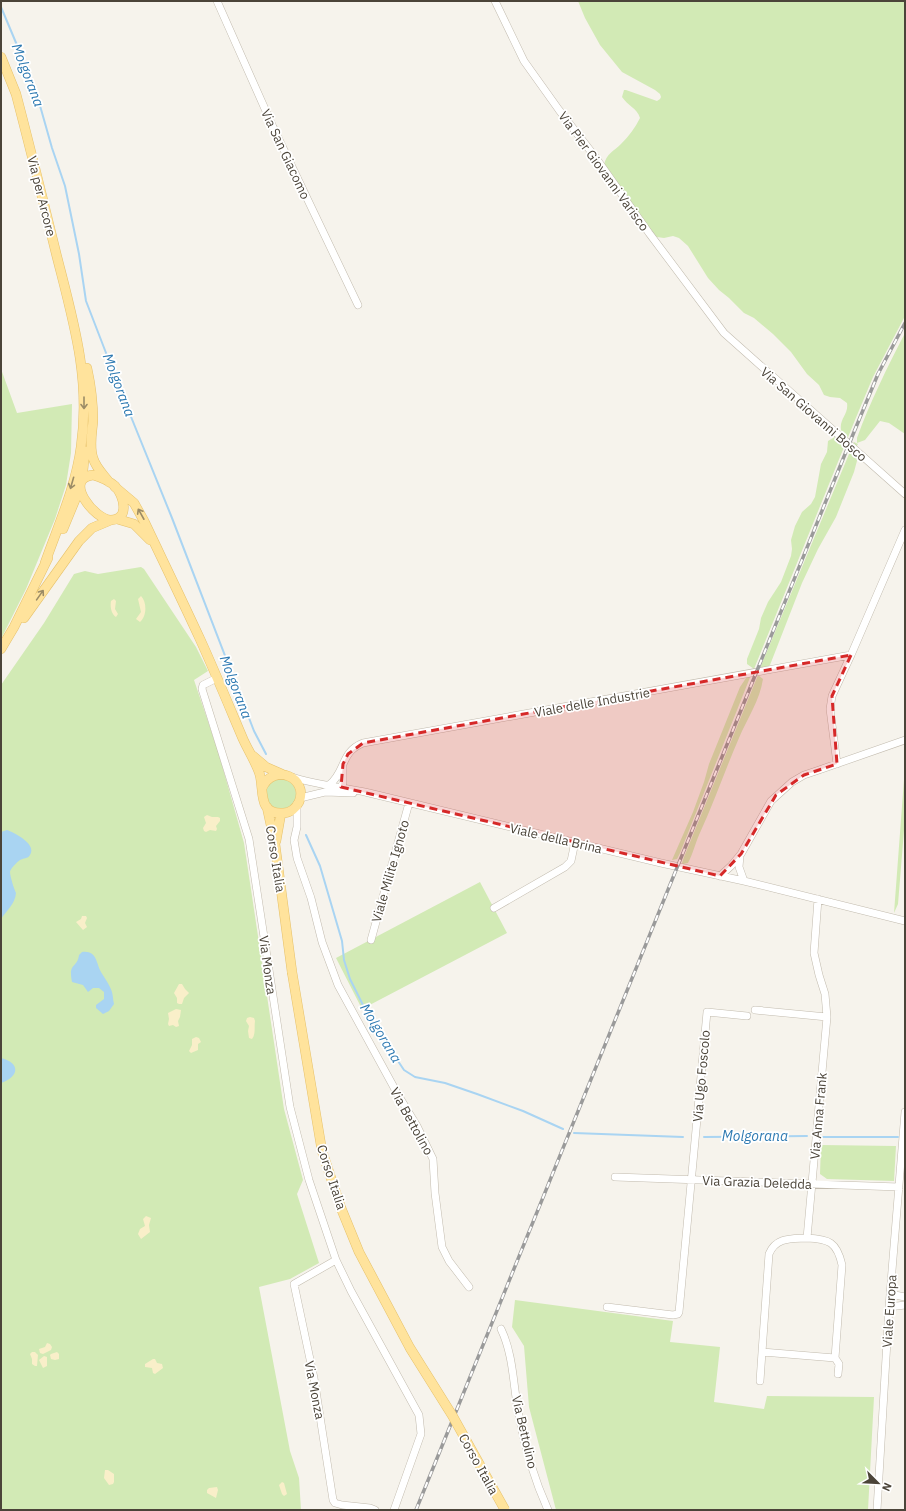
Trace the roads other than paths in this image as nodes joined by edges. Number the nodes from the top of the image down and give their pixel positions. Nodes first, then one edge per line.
1 (217, 1) edge
2 (495, 1) edge
3 (1, 57) edge
4 (358, 305) dead end
5 (724, 334) joint
6 (77, 336) junction
7 (84, 417) junction
8 (81, 484) junction
9 (112, 484) junction
10 (905, 494) edge
11 (114, 519) junction
12 (905, 530) edge
13 (157, 549) junction
14 (45, 563) junction
15 (1, 650) edge
16 (851, 655) junction
17 (217, 678) junction
18 (905, 740) edge
19 (249, 753) junction
20 (343, 764) junction
21 (837, 764) junction
22 (282, 774) junction
23 (292, 777) junction
24 (341, 787) junction
25 (262, 788) junction
26 (327, 789) junction
27 (369, 793) junction
28 (299, 801) junction
29 (409, 803) junction
30 (267, 807) junction
31 (283, 813) junction
32 (297, 823) junction
33 (575, 842) junction
34 (275, 844) junction
35 (741, 854) junction
36 (720, 876) junction
37 (744, 881) junction
38 (818, 899) junction
39 (494, 908) dead end
40 (905, 921) edge
41 (371, 940) dead end
42 (755, 1010) dead end
43 (747, 1016) dead end
44 (827, 1017) junction
45 (905, 1112) edge
46 (616, 1177) dead end
47 (690, 1180) junction
48 (812, 1184) junction
49 (899, 1187) junction
50 (807, 1238) junction
51 (336, 1260) junction
52 (469, 1287) dead end
53 (890, 1294) junction
54 (905, 1297) edge
55 (905, 1305) edge
56 (607, 1307) dead end
57 (889, 1307) junction
58 (501, 1329) dead end
59 (762, 1352) junction
60 (835, 1358) junction
61 (838, 1374) dead end
62 (760, 1381) dead end
63 (375, 1510) edge
64 (394, 1510) edge
65 (505, 1510) edge
66 (548, 1510) edge
67 (877, 1510) edge

1 - 4 street, Via San Giacomo
2 - 5 street, Via Pier Giovanni Varisco
3 - 6 main road, Via per Arcore
5 - 10 street, Via San Giovanni Bosco
6 -> 7 main road
6 - 9 main road
7 - 8 main road
7 -> 14 main road
8 - 9 main road
8 - 11 main road
8 - 14 main road
9 - 11 main road
13 -> 9 main road
11 - 13 main road
15 -> 11 main road
12 - 16 street
13 - 17 main road
14 - 15 main road
16 - 20 street, Viale delle Industrie
16 - 21 street
17 - 19 main road
17 - 51 street, Via Monza
18 - 21 street
19 - 22 main road
19 - 25 main road
20 - 24 street, Viale delle Industrie
20 - 26 street, Viale delle Industrie
21 - 35 street
22 - 23 main road
22 - 25 main road
23 - 26 street, Viale della Brina
23 - 28 main road
24 - 26 street, Viale della Brina
24 - 27 street, Viale della Brina
25 - 30 main road
26 - 27 street, Viale della Brina
26 - 28 street, Viale della Brina
27 - 29 street, Viale della Brina
28 - 31 main road
28 - 32 street, Via Bettolino
29 - 33 street, Viale della Brina
29 - 41 street, Viale Milite Ignoto
30 - 31 main road
30 - 34 main road, Corso Italia
31 - 32 street
31 - 34 main road
32 - 52 street, Via Bettolino
33 - 36 street, Viale della Brina
33 - 39 street
34 - 65 main road, Corso Italia, bridge
35 - 36 street
35 - 37 street
36 - 37 street, Viale della Brina
37 - 38 street, Viale della Brina
38 - 40 street
38 - 44 street, Via Anna Frank
42 - 44 street
43 - 47 street, Via Ugo Foscolo
44 - 48 street, Via Anna Frank
45 - 49 street, Viale Europa
46 - 47 street, Via Grazia Deledda
47 - 48 street, Via Grazia Deledda
47 - 56 street
48 - 49 street, Via Grazia Deledda
48 - 50 street, Via Anna Frank
49 - 53 street, Viale Europa
50 - 59 street
50 - 60 street
51 - 63 street, Via Monza
51 - 64 street, Via Monza
53 - 54 street
53 - 57 street, Viale Europa
55 - 57 street
57 - 67 street, Viale Europa
58 - 66 street, Via Bettolino
59 - 60 street
59 - 62 street
60 - 61 street

